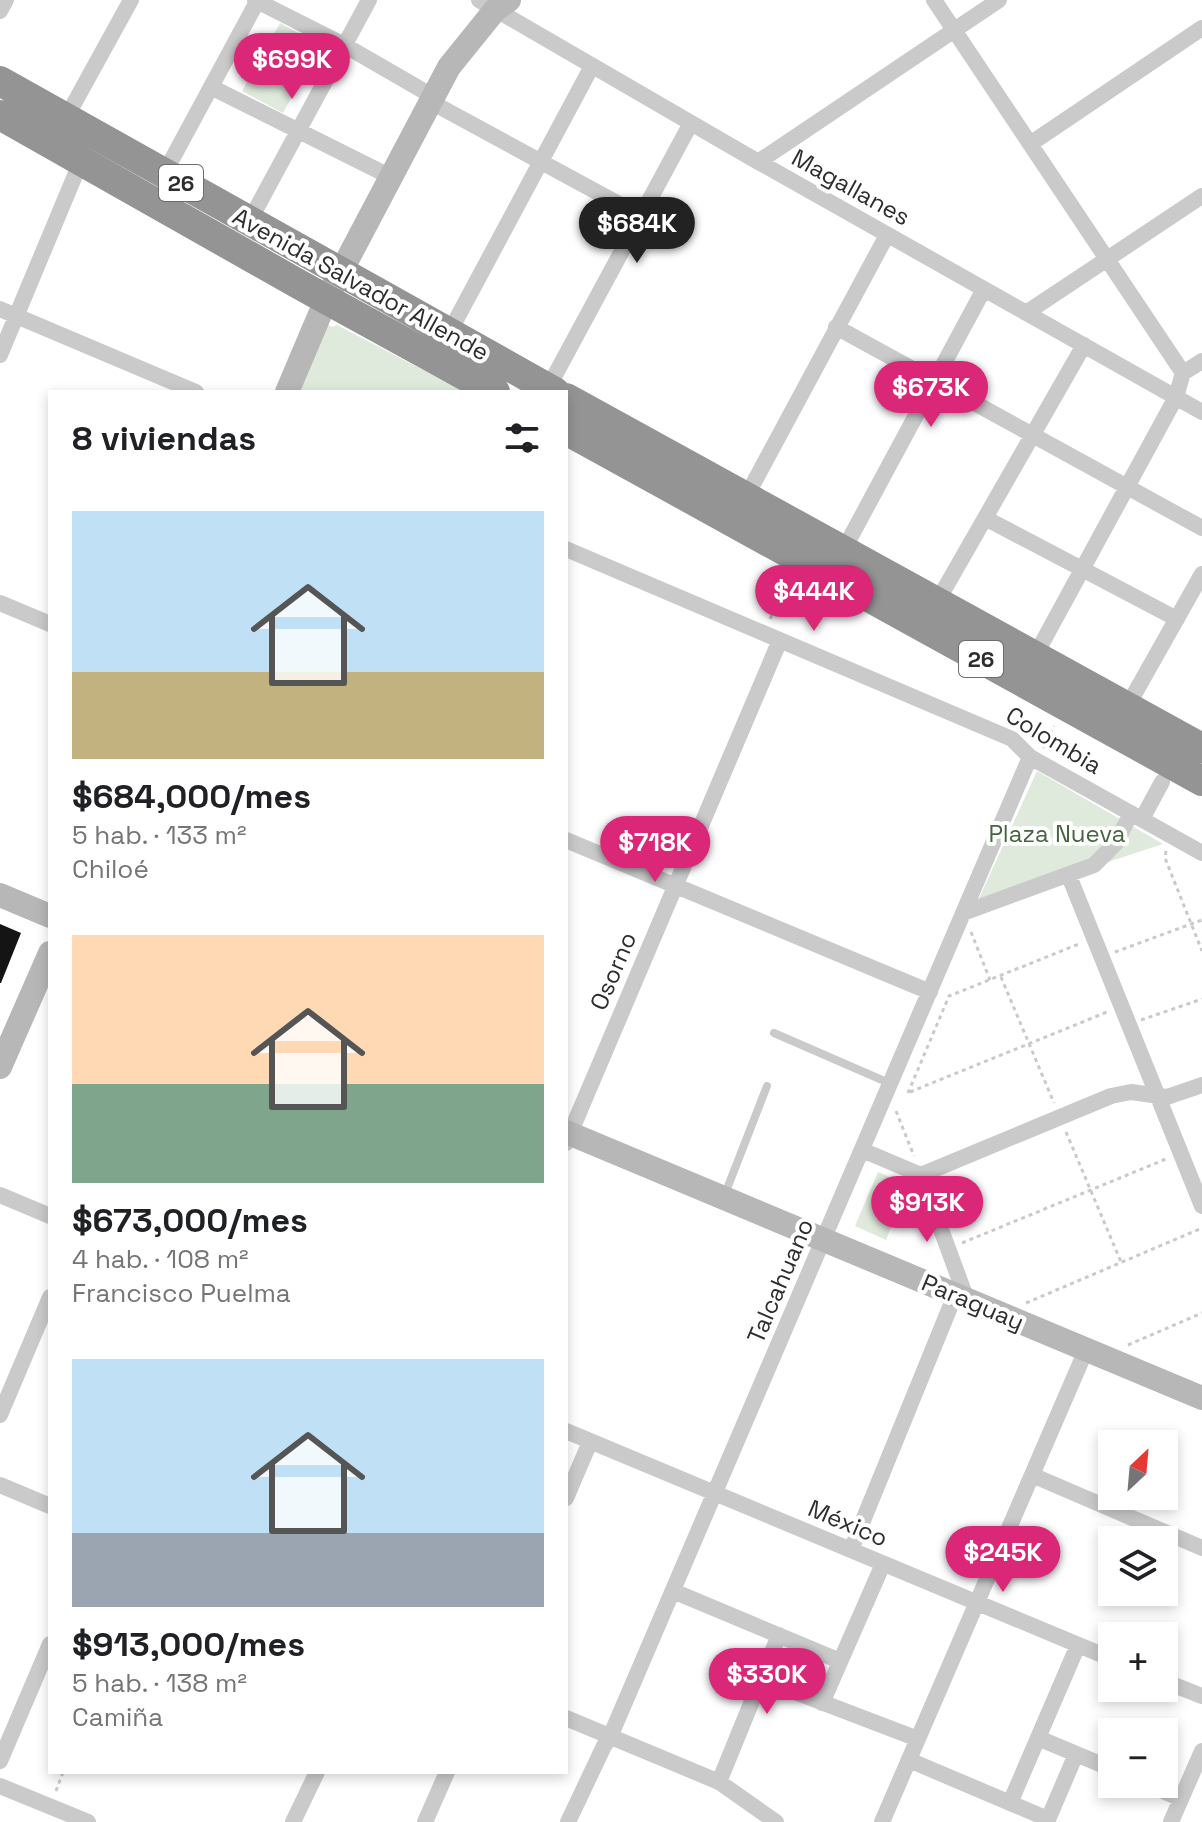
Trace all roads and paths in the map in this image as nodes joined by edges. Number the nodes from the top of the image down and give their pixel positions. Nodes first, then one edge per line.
1 (6, 0) edge
2 (131, 0) edge
3 (257, 0) edge
4 (369, 0) edge
5 (934, 0) edge
6 (999, 0) edge
7 (494, 3) edge
8 (0, 11) edge
9 (1202, 28) edge
10 (954, 30) junction
11 (344, 45) junction
12 (592, 66) junction
13 (0, 81) edge
14 (211, 87) junction
15 (432, 100) junction
16 (0, 115) edge
17 (66, 118) junction
18 (691, 123) junction
19 (298, 131) junction
20 (1030, 144) junction
21 (81, 161) junction
22 (541, 161) junction
23 (758, 162) junction
24 (164, 174) junction
25 (391, 177) junction
26 (1202, 196) edge
27 (641, 216) junction
28 (249, 222) junction
29 (887, 235) junction
30 (1107, 259) junction
31 (333, 287) junction
32 (984, 289) junction
33 (0, 309) edge
34 (1026, 313) junction
35 (17, 316) junction
36 (836, 327) junction
37 (449, 333) junction
38 (1084, 345) junction
39 (0, 355) edge
40 (1202, 361) edge
41 (1183, 373) junction
42 (934, 381) junction
43 (191, 390) edge
44 (288, 390) edge
45 (492, 390) edge
46 (551, 390) edge
47 (557, 390) edge
48 (1176, 397) junction
49 (568, 400) edge
50 (1202, 412) edge
51 (568, 435) edge
52 (1033, 435) junction
53 (1127, 487) junction
54 (746, 497) junction
55 (985, 518) junction
56 (1202, 528) edge
57 (568, 550) edge
58 (837, 563) junction
59 (1082, 570) junction
60 (1202, 574) edge
61 (937, 602) junction
62 (0, 603) edge
63 (1177, 619) junction
64 (48, 623) edge
65 (762, 633) junction
66 (780, 640) junction
67 (1035, 656) junction
68 (1064, 705) junction
69 (1127, 707) junction
70 (1202, 748) edge
71 (1033, 758) junction
72 (1202, 781) edge
73 (1162, 782) dead end
74 (1137, 816) junction
75 (1173, 837) junction
76 (568, 841) edge
77 (1202, 853) edge
78 (1069, 876) junction
79 (676, 886) junction
80 (0, 895) edge
81 (963, 913) junction
82 (48, 915) edge
83 (1202, 920) edge
84 (1192, 923) junction
85 (1094, 938) junction
86 (1202, 951) edge
87 (1101, 957) junction
88 (48, 958) edge
89 (990, 980) junction
90 (930, 992) junction
91 (1202, 999) edge
92 (1121, 1006) junction
93 (1128, 1024) junction
94 (774, 1033) dead end
95 (0, 1067) edge
96 (1202, 1085) edge
97 (767, 1086) dead end
98 (908, 1093) junction
99 (889, 1094) junction
100 (1158, 1097) junction
101 (568, 1134) edge
102 (568, 1136) edge
103 (862, 1150) junction
104 (1181, 1153) junction
105 (921, 1175) junction
106 (0, 1195) edge
107 (723, 1198) junction
108 (1202, 1206) edge
109 (48, 1215) edge
110 (1202, 1228) edge
111 (823, 1240) junction
112 (950, 1248) junction
113 (961, 1298) junction
114 (48, 1302) edge
115 (1202, 1313) edge
116 (1000, 1314) junction
117 (1094, 1353) junction
118 (1202, 1398) edge
119 (0, 1415) edge
120 (568, 1432) edge
121 (590, 1442) junction
122 (1032, 1475) junction
123 (0, 1485) edge
124 (568, 1493) edge
125 (715, 1493) junction
126 (48, 1505) edge
127 (1202, 1548) edge
128 (851, 1550) junction
129 (883, 1564) junction
130 (673, 1591) junction
131 (977, 1603) junction
132 (779, 1635) junction
133 (1078, 1645) junction
134 (48, 1649) edge
135 (1098, 1653) edge
136 (840, 1661) junction
137 (761, 1679) junction
138 (1178, 1687) edge
139 (1202, 1696) edge
140 (822, 1703) junction
141 (568, 1719) edge
142 (610, 1737) junction
143 (1038, 1738) junction
144 (918, 1739) junction
145 (1202, 1751) edge
146 (1076, 1754) junction
147 (909, 1760) junction
148 (0, 1761) edge
149 (1098, 1763) edge
150 (62, 1774) edge
151 (316, 1774) edge
152 (446, 1774) edge
153 (719, 1782) junction
154 (0, 1786) edge
155 (1178, 1798) edge
156 (1181, 1799) junction
157 (1010, 1803) junction
158 (50, 1807) junction
159 (1048, 1821) edge
160 (88, 1822) edge
161 (293, 1822) edge
162 (425, 1822) edge
163 (568, 1822) edge
164 (776, 1822) edge
165 (882, 1822) edge
166 (1171, 1822) edge

1 - 8 street
2 - 17 street
3 - 11 street
3 - 14 street
4 - 11 street
5 - 10 street
6 - 10 street
7 - 12 street, Magallanes
7 - 15 street
9 - 20 street
10 - 20 street
10 - 23 street
11 - 15 street
11 - 19 street
12 - 18 street, Magallanes
12 - 22 street
13 - 17 highway, Avenida Salvador Allende / 26
14 - 19 street
14 - 24 street
15 - 22 street
15 - 25 street
16 - 21 highway, Avenida Salvador Allende / 26
17 - 24 highway, Avenida Salvador Allende / 26
18 - 23 street, Magallanes
18 - 27 street
19 - 25 street
19 - 28 street
20 - 30 street
21 - 31 highway, Avenida Salvador Allende / 26
21 - 35 street
22 - 27 street
22 - 37 street
23 - 29 street, Magallanes
24 - 28 highway, Avenida Salvador Allende / 26
25 - 31 street
26 - 30 street
27 - 47 street
28 - 31 highway, Avenida Salvador Allende / 26
29 - 32 street, Magallanes
29 - 36 street
30 - 34 street
30 - 41 street
31 - 37 highway, Avenida Salvador Allende / 26
31 - 44 street
31 - 45 highway, Avenida Salvador Allende / 26
32 - 34 street, Magallanes
32 - 42 street
33 - 35 street
34 - 38 street, Magallanes
35 - 39 street
35 - 43 street
36 - 42 street
36 - 54 street
37 - 46 highway, Avenida Salvador Allende / 26
38 - 48 street, Magallanes
38 - 52 street
40 - 41 street
41 - 48 street
42 - 52 street
42 - 58 street
48 - 50 street, Magallanes
48 - 53 street
49 - 54 highway, Avenida Salvador Allende / 26
51 - 58 highway, Avenida Salvador Allende / 26
52 - 53 street
52 - 55 street
53 - 56 street
53 - 59 street
54 - 58 highway, Avenida Salvador Allende / 26
55 - 59 street
55 - 61 street
57 - 65 street, Colombia
58 - 61 highway, Avenida Salvador Allende / 26
58 - 65 path
58 - 68 highway, Avenida Salvador Allende / 26
59 - 63 street
59 - 67 street
60 - 63 street
61 - 67 highway, Avenida Salvador Allende / 26
62 - 64 street
63 - 69 street
65 - 66 street, Colombia
66 - 71 street, Colombia
66 - 79 street, Osorno
67 - 69 highway, Avenida Salvador Allende / 26
68 - 71 path
68 - 72 highway, Avenida Salvador Allende / 26
69 - 70 highway, Avenida Salvador Allende / 26
71 - 74 street, Colombia
71 - 81 street, Talcahuano
73 - 74 street
74 - 75 street, Colombia
74 - 78 street
75 - 77 street, Colombia
75 - 84 path
76 - 79 street
78 - 81 street
78 - 85 street
79 - 90 street
79 - 101 street, Osorno
80 - 82 street
81 - 89 path
81 - 90 street, Talcahuano
83 - 84 path
84 - 86 path
84 - 87 path
85 - 87 street
85 - 89 path
87 - 92 street
88 - 95 street
89 - 98 path
90 - 99 street, Talcahuano
91 - 93 path
92 - 93 street
92 - 98 path
93 - 100 street
94 - 99 lane
96 - 100 street
97 - 107 lane
98 - 99 path
99 - 103 street, Talcahuano
99 - 105 path
100 - 104 street
100 - 105 street
102 - 107 street, Paraguay
103 - 105 street
103 - 111 street, Talcahuano
104 - 108 street
104 - 112 path
105 - 112 street
106 - 109 street
107 - 111 street, Paraguay
110 - 116 path
111 - 113 street, Paraguay
111 - 125 street, Talcahuano
112 - 113 street
113 - 116 street, Paraguay
113 - 128 street
114 - 119 street
115 - 117 path
116 - 117 street, Paraguay
117 - 118 street, Paraguay
117 - 122 street
120 - 121 street, México
121 - 124 street
121 - 125 street, México
122 - 127 street
122 - 131 street
123 - 126 street
125 - 128 street, México
125 - 130 street, Talcahuano
128 - 129 street, México
129 - 131 street, México
129 - 136 street
130 - 132 street
130 - 142 street, Talcahuano
131 - 133 street, México
131 - 144 street
132 - 136 street
132 - 137 street
133 - 135 street, México
133 - 143 street
134 - 148 street
136 - 140 street
137 - 140 street
137 - 153 street
138 - 139 street
140 - 144 street
141 - 142 street
142 - 153 street
142 - 163 street, Talcahuano
143 - 146 street
143 - 157 street
144 - 147 street
145 - 156 street
146 - 149 street
146 - 159 street
147 - 157 street
147 - 165 street
150 - 158 path
151 - 161 street
152 - 162 street
153 - 164 street
154 - 158 street
155 - 156 street
156 - 166 street
157 - 159 street
158 - 160 street

